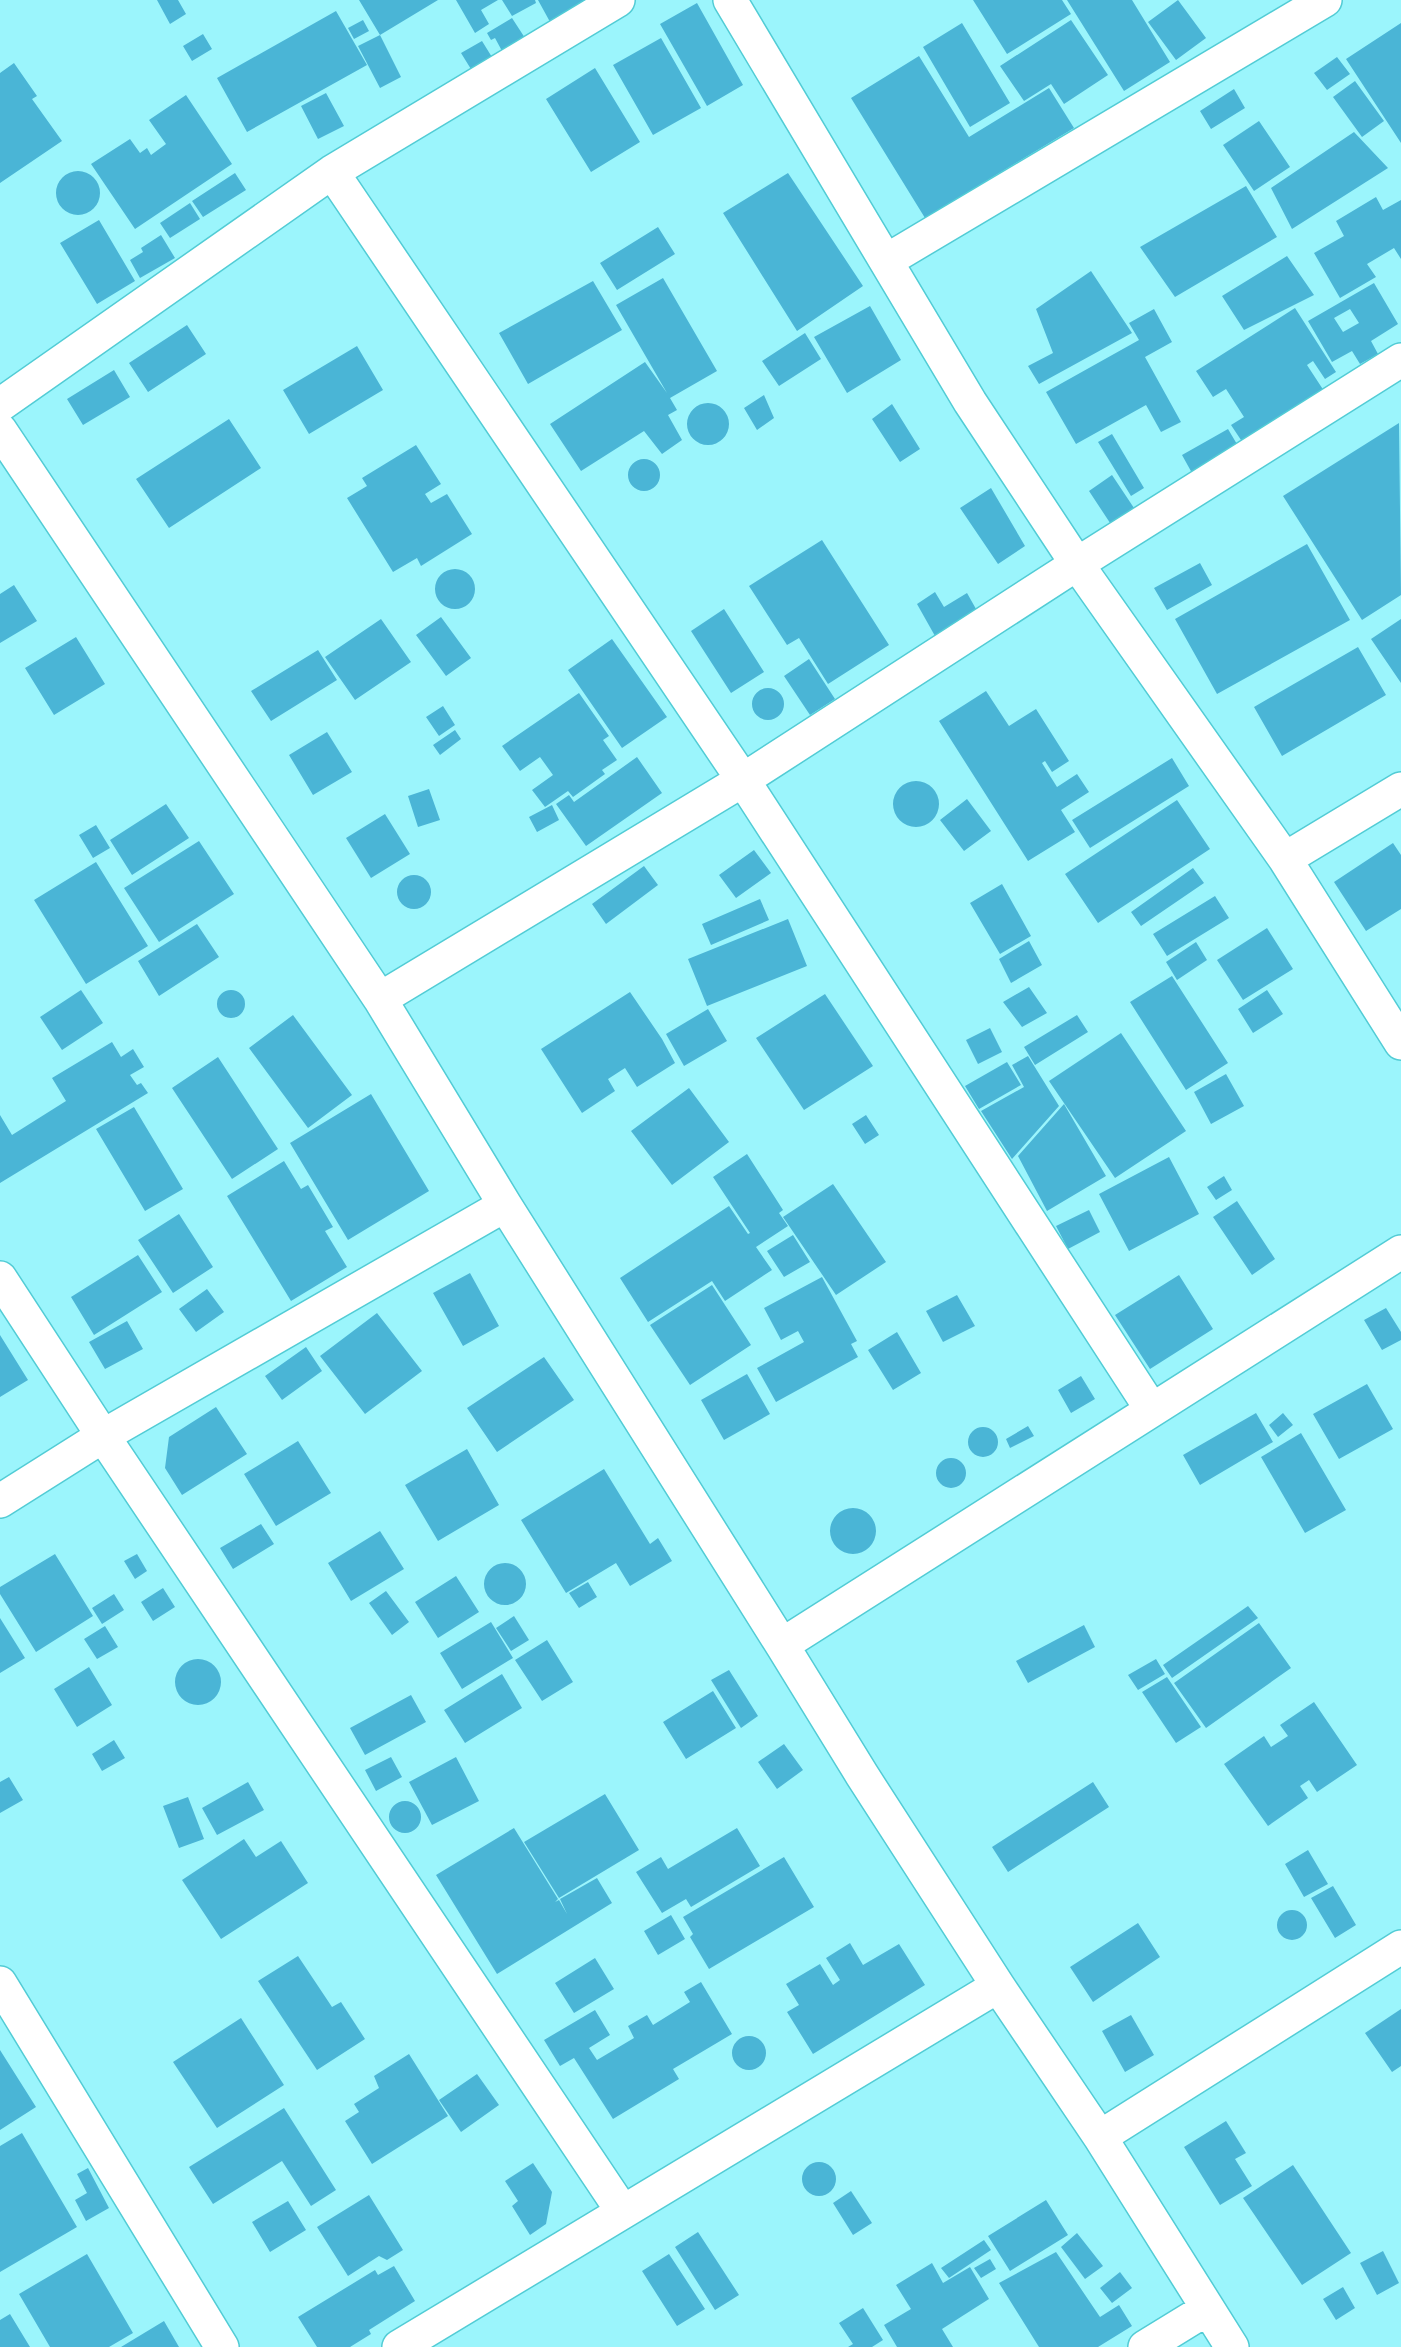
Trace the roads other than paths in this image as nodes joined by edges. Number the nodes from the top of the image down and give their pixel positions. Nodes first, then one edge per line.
1 (618, 0) edge
2 (730, 0) edge
3 (1325, 0) edge
4 (332, 172) junction
5 (886, 261) junction
6 (1401, 360) edge
7 (0, 405) edge
8 (0, 430) edge
9 (1077, 564) junction
10 (743, 780) junction
11 (1401, 789) edge
12 (1285, 859) junction
13 (380, 999) junction
14 (1401, 1043) edge
15 (505, 1205) junction
16 (1401, 1251) edge
17 (0, 1278) edge
18 (1152, 1410) junction
19 (103, 1436) junction
20 (0, 1501) edge
21 (782, 1644) junction
22 (1401, 1947) edge
23 (0, 1983) edge
24 (998, 1986) junction
25 (1100, 2137) junction
26 (623, 2212) junction
27 (1207, 2309) junction
28 (222, 2347) edge
29 (399, 2347) edge
30 (1145, 2347) edge
31 (1232, 2347) edge

1 - 4 street
2 - 5 street
3 - 5 street
4 - 7 street
4 - 10 street
5 - 9 street
6 - 9 street
8 - 13 street
9 - 10 street
9 - 12 street
10 - 13 street
10 - 18 street
11 - 12 street
12 - 14 street
13 - 15 street
15 - 19 street
15 - 21 street
16 - 18 street
17 - 19 street
18 - 21 street
19 - 20 street
19 - 26 street
21 - 24 street
22 - 25 street
23 - 28 street
24 - 25 street
24 - 26 street
25 - 27 street
26 - 29 street
27 - 30 street
27 - 31 street

